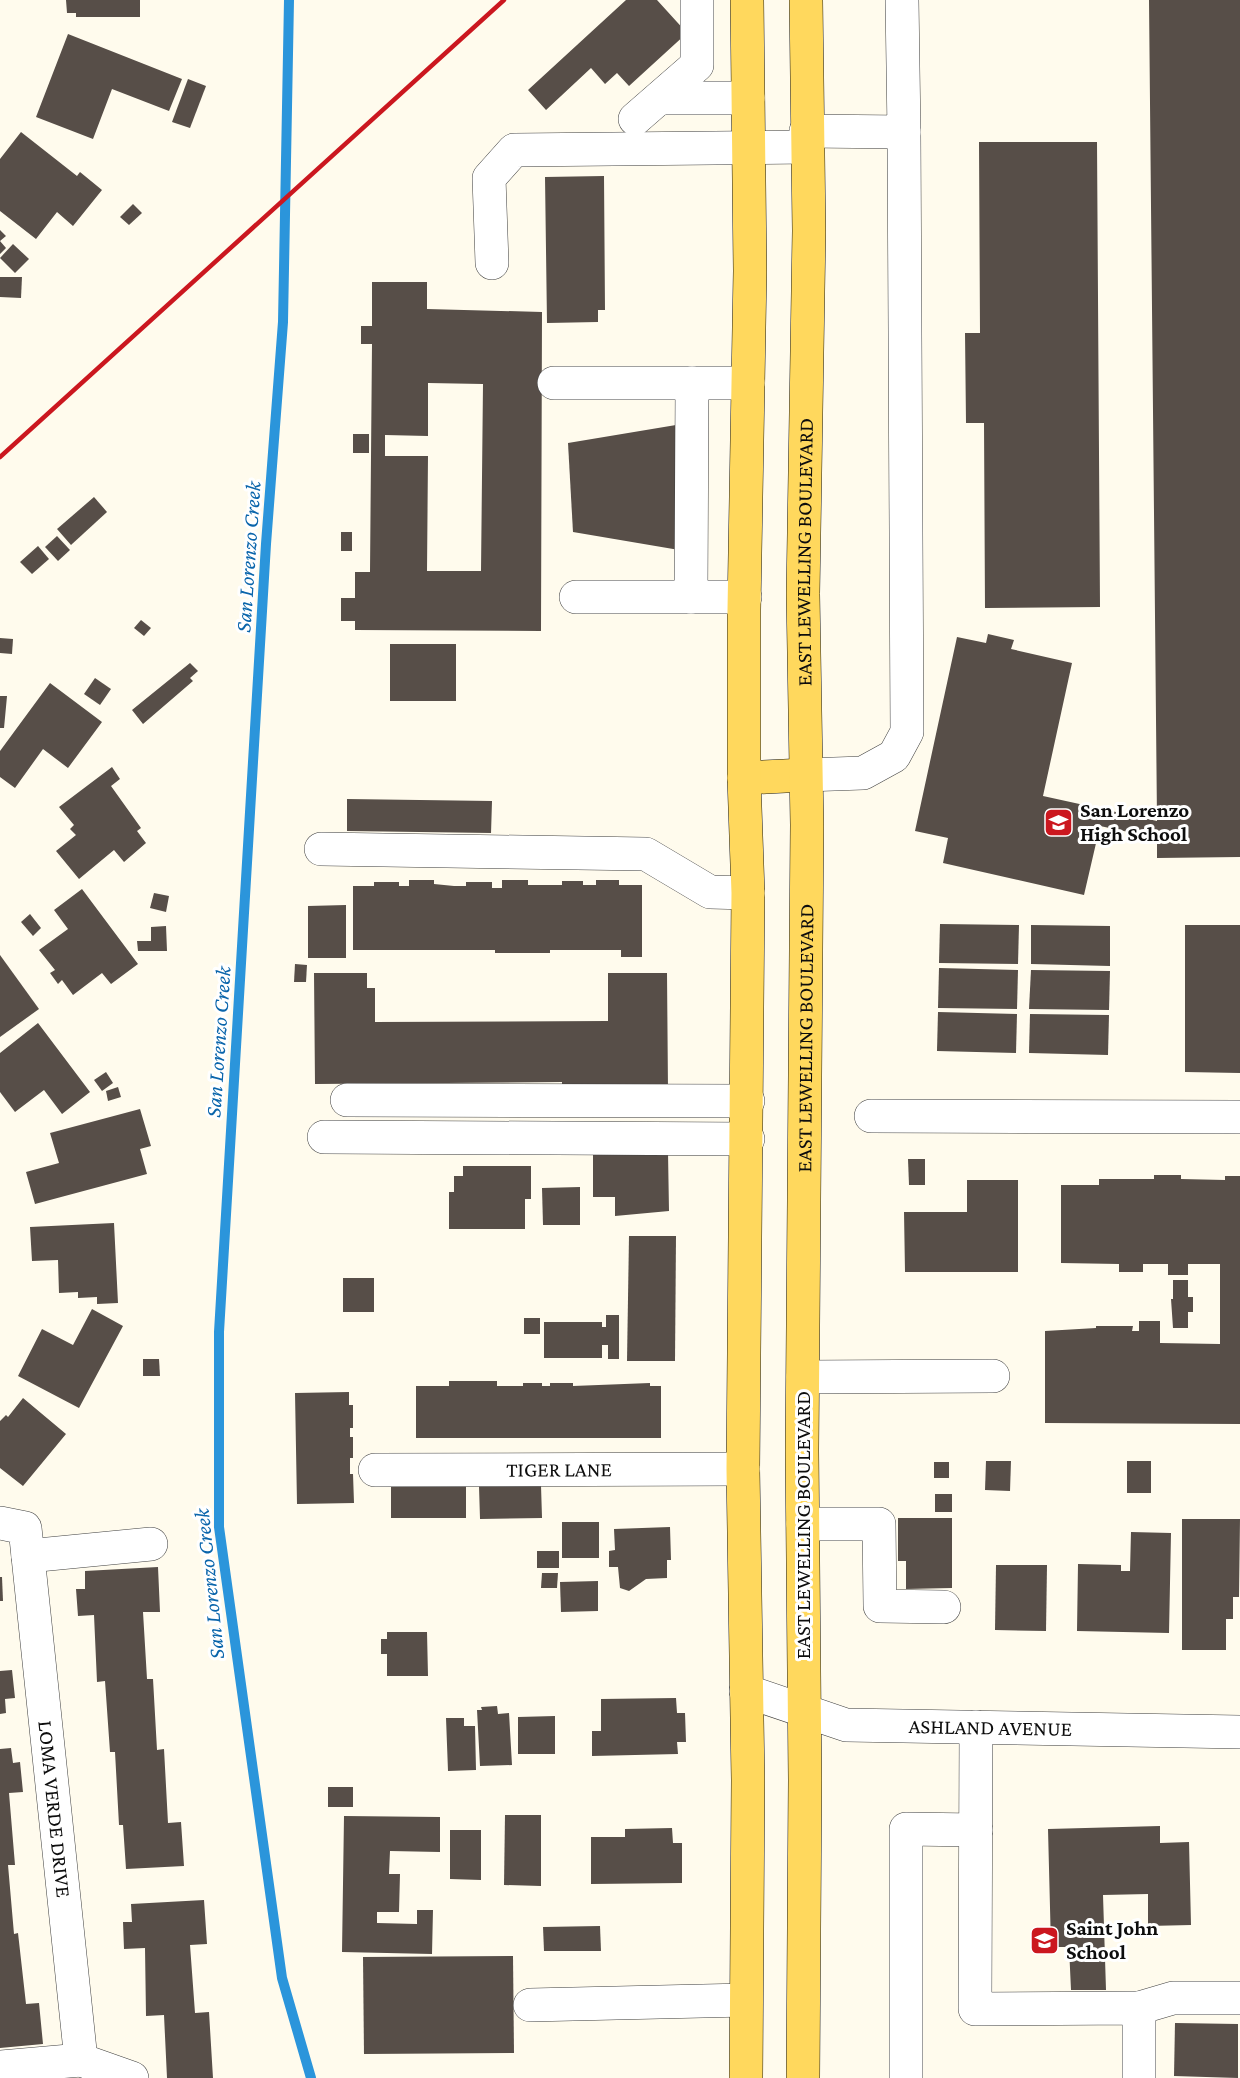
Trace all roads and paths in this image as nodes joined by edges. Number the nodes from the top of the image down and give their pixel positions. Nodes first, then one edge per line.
1 (697, 0) edge
2 (747, 0) edge
3 (806, 0) edge
4 (902, 0) edge
5 (660, 98) junction
6 (748, 98) junction
7 (635, 119) dead end
8 (904, 132) junction
9 (806, 139) junction
10 (748, 149) junction
11 (492, 262) dead end
12 (554, 383) dead end
13 (692, 383) junction
14 (748, 383) junction
15 (576, 597) dead end
16 (691, 597) junction
17 (745, 597) junction
18 (805, 775) junction
19 (744, 778) junction
20 (321, 849) dead end
21 (748, 893) junction
22 (347, 1100) dead end
23 (748, 1101) junction
24 (871, 1116) dead end
25 (1240, 1117) edge
26 (324, 1137) dead end
27 (748, 1138) junction
28 (993, 1376) dead end
29 (802, 1377) junction
30 (743, 1468) junction
31 (375, 1470) dead end
32 (0, 1523) edge
33 (803, 1524) junction
34 (151, 1544) dead end
35 (28, 1556) junction
36 (944, 1607) dead end
37 (746, 1691) junction
38 (804, 1711) junction
39 (976, 1727) junction
40 (1240, 1732) edge
41 (976, 1830) junction
42 (1240, 1998) edge
43 (746, 2000) junction
44 (530, 2005) dead end
45 (1139, 2008) junction
46 (81, 2060) junction
47 (0, 2067) edge
48 (132, 2078) edge
49 (746, 2078) edge
50 (803, 2078) edge
51 (906, 2078) edge
52 (1139, 2078) edge

1 - 5 street
2 - 6 main road
3 - 9 main road, EAST LEWELLING BOULEVARD
4 - 8 street
5 - 6 street
5 - 7 street
6 - 10 main road
8 - 9 street
8 - 18 street
9 - 10 street
9 - 18 main road, EAST LEWELLING BOULEVARD
10 - 11 street
10 - 14 main road
12 - 13 street
13 - 14 street
13 - 16 street
14 - 17 main road
15 - 16 street
16 - 17 street
17 - 19 main road
18 - 19 main road
18 - 29 main road, EAST LEWELLING BOULEVARD
19 - 21 main road
20 - 21 street
21 - 23 main road
22 - 23 street
23 - 27 main road
24 - 25 street
26 - 27 street
27 - 30 main road
28 - 29 street
29 - 33 main road, EAST LEWELLING BOULEVARD
30 - 31 street, TIGER LANE
30 - 37 main road
32 - 35 street, LOMA VERDE DRIVE
33 - 36 street
33 - 38 main road, EAST LEWELLING BOULEVARD
34 - 35 street
35 - 46 street, LOMA VERDE DRIVE
37 - 38 street, ASHLAND AVENUE
37 - 43 main road
38 - 39 street, ASHLAND AVENUE
38 - 50 main road, EAST LEWELLING BOULEVARD
39 - 40 street, ASHLAND AVENUE
39 - 41 street
41 - 45 street
41 - 51 street
42 - 45 street
43 - 44 street
43 - 49 main road
45 - 52 street
46 - 47 street
46 - 48 street

